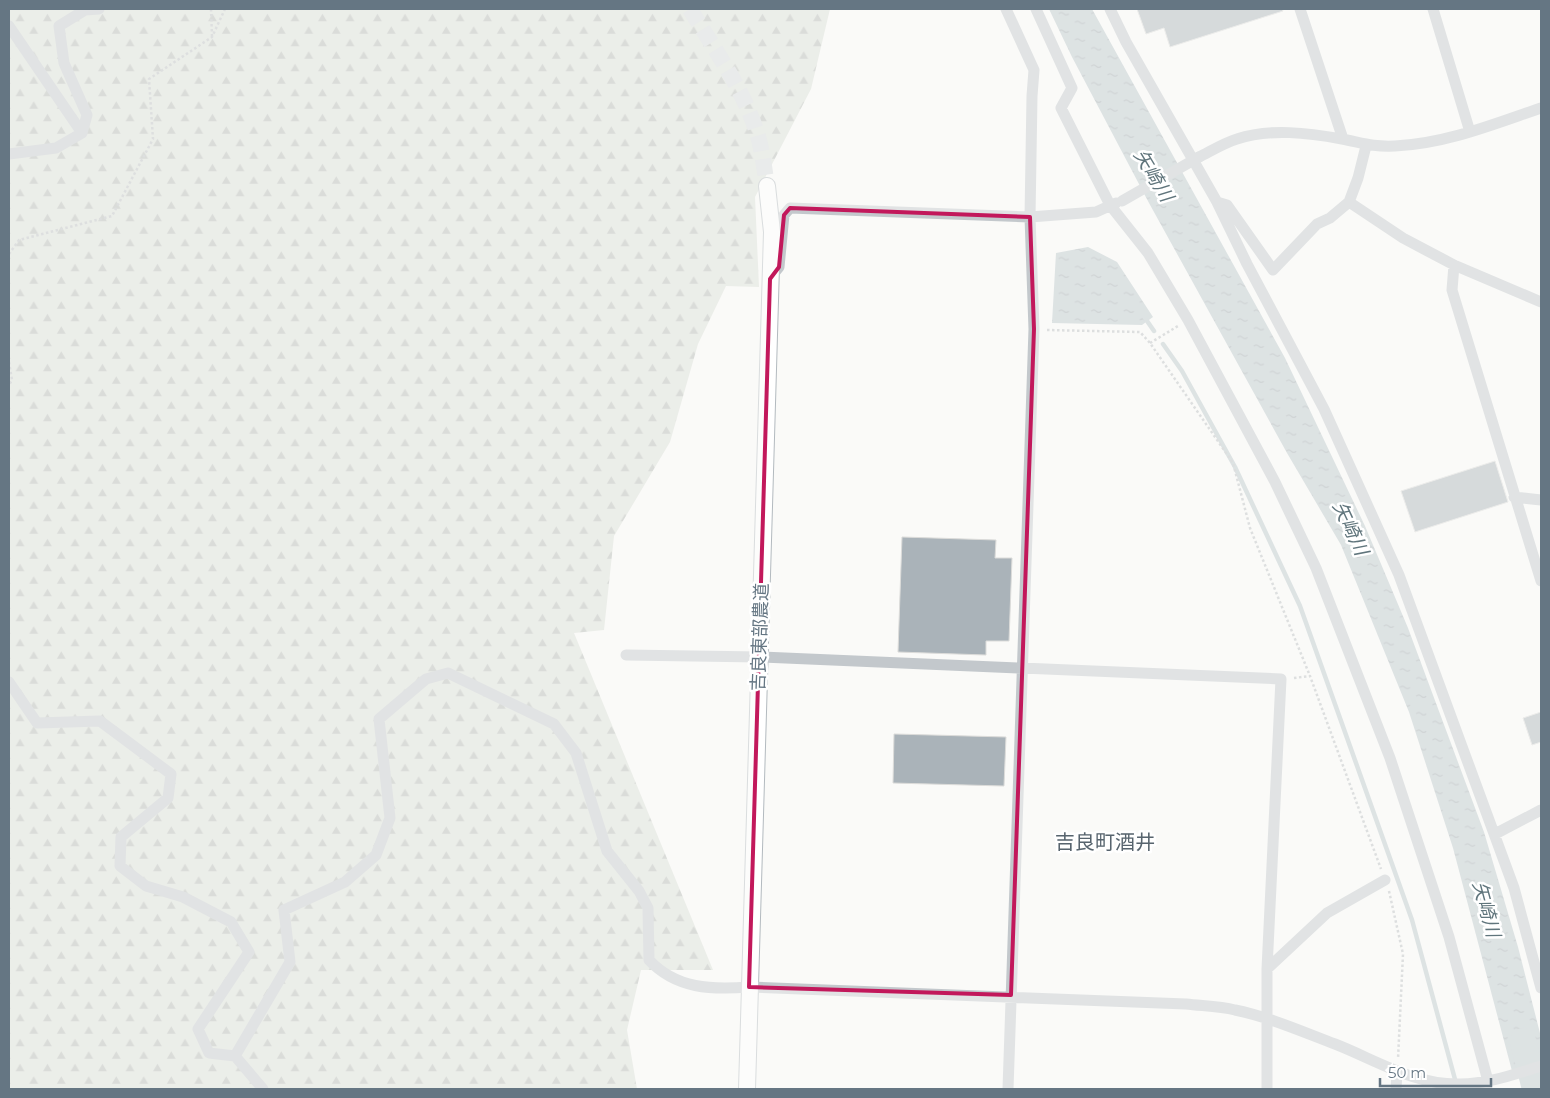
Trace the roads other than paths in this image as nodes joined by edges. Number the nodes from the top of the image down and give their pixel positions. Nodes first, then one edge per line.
1 (99, 9) edge
2 (1006, 9) edge
3 (1036, 9) edge
4 (1110, 9) edge
5 (1300, 9) edge
6 (1433, 9) edge
7 (9, 26) edge
8 (1541, 108) edge
9 (1470, 132) junction
10 (82, 133) junction
11 (1343, 139) junction
12 (1366, 146) junction
13 (9, 154) edge
14 (767, 186) tunnel mouth
15 (1217, 202) junction
16 (1349, 202) junction
17 (1110, 205) junction
18 (1030, 216) junction
19 (1454, 265) junction
20 (770, 279) junction
21 (1541, 302) edge
22 (1514, 497) junction
23 (1541, 500) edge
24 (1541, 581) edge
25 (626, 655) dead end
26 (760, 657) junction
27 (1022, 669) junction
28 (9, 682) edge
29 (1541, 810) edge
30 (1495, 834) junction
31 (1384, 880) road end
32 (1267, 969) junction
33 (749, 987) junction
34 (1541, 988) edge
35 (1011, 996) junction
36 (1268, 1020) junction
37 (235, 1056) junction
38 (1541, 1066) edge
39 (1397, 1072) junction
40 (1488, 1082) junction
41 (263, 1089) edge
42 (747, 1089) edge
43 (1008, 1089) edge
44 (1266, 1089) edge
45 (1396, 1089) edge

1 - 10 street
2 - 18 street
3 - 17 street
4 - 15 street
5 - 11 street
6 - 9 street
7 - 10 street
8 - 9 street
9 - 12 street
10 - 13 street
11 - 12 street
11 - 17 street, bridge
12 - 16 street
14 - 20 street, 吉良東部農道
15 - 16 street
15 - 30 street
16 - 19 street
17 - 18 street
17 - 40 street
18 - 20 street
18 - 27 street
19 - 21 street
19 - 22 street
20 - 26 street, 吉良東部農道
22 - 23 street
22 - 24 street
25 - 26 street
26 - 27 street
26 - 33 street, 吉良東部農道
27 - 32 street
27 - 35 street
28 - 37 street
29 - 30 street
30 - 34 street
31 - 32 street
32 - 36 street
33 - 35 street
33 - 37 street
33 - 42 street, 吉良東部農道
35 - 36 street
35 - 43 street
36 - 39 street
36 - 44 street
37 - 41 street
38 - 40 street
39 - 40 street
39 - 45 street

